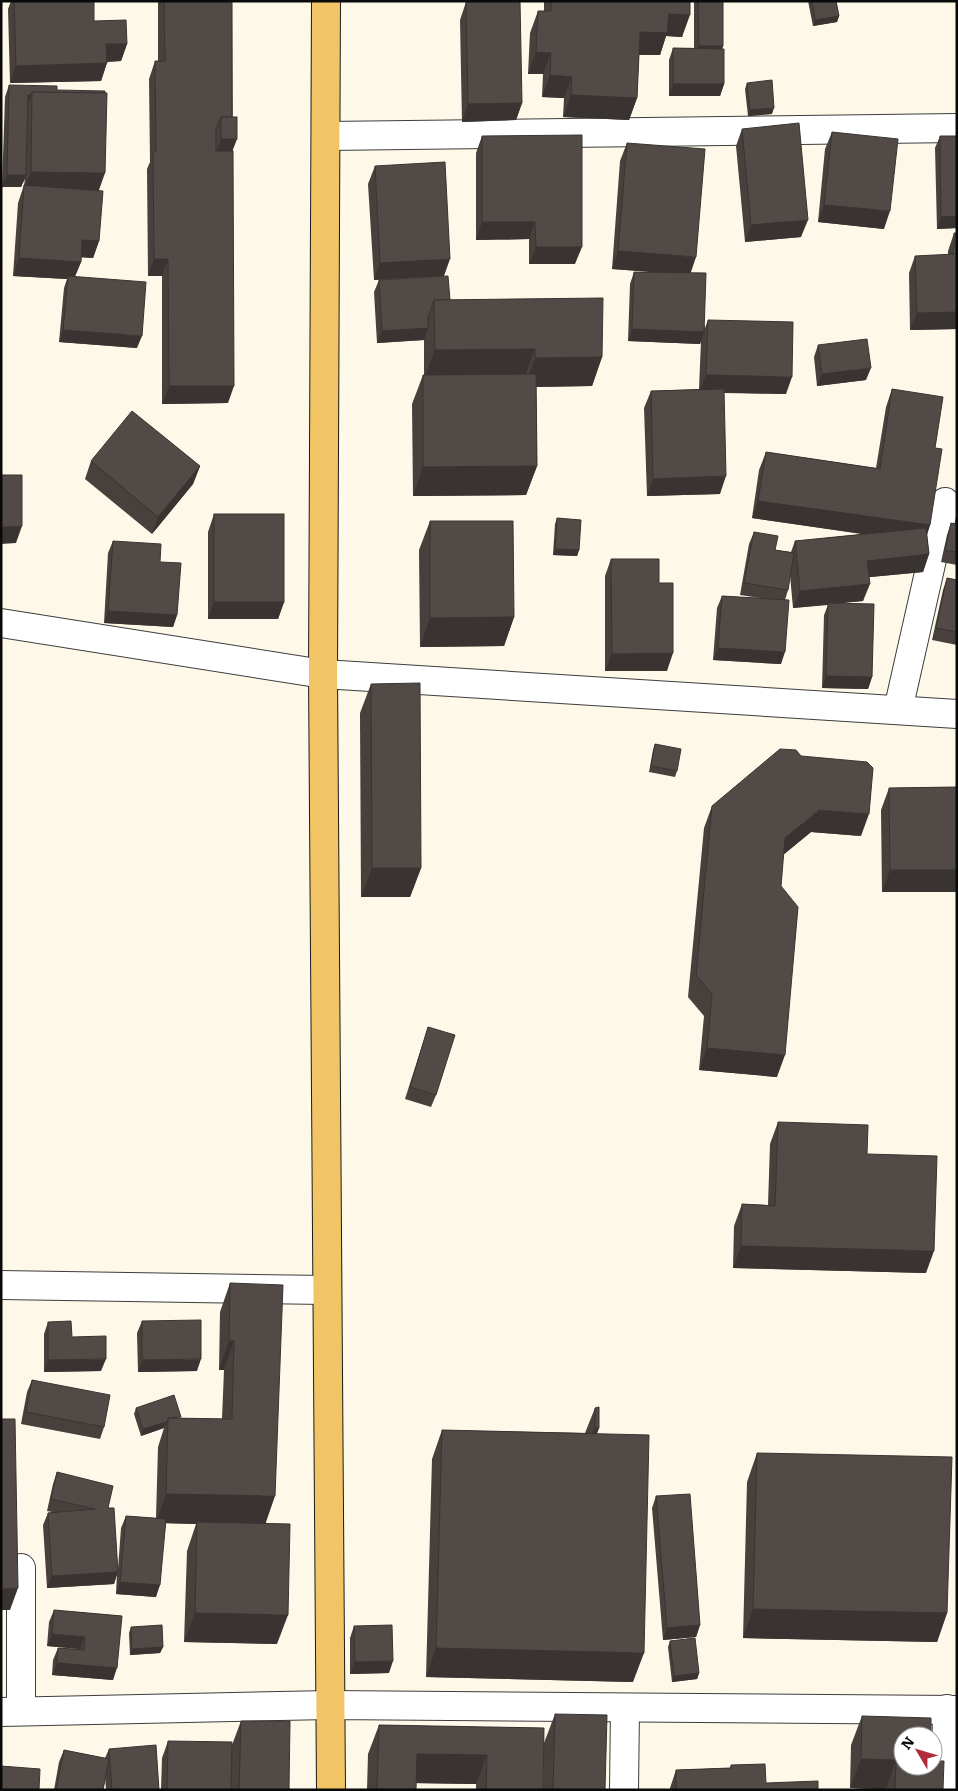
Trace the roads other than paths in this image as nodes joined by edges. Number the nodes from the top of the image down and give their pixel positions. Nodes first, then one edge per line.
1 (326, 1) edge
2 (957, 128) edge
3 (327, 136) junction
4 (945, 502) dead end
5 (1, 623) edge
6 (323, 674) junction
7 (898, 710) junction
8 (957, 714) edge
9 (1, 1285) edge
10 (327, 1290) junction
11 (21, 1568) dead end
12 (330, 1705) junction
13 (625, 1708) junction
14 (952, 1709) edge
15 (11, 1712) edge
16 (331, 1790) edge
17 (624, 1790) edge
18 (946, 1790) edge

1 - 3 main road
2 - 3 street
3 - 6 main road
4 - 7 street
5 - 6 street
6 - 7 street
6 - 10 main road
7 - 8 street
9 - 10 street
10 - 12 main road
11 - 15 street
12 - 13 street
12 - 15 street
12 - 16 main road
13 - 14 street
13 - 17 street
14 - 18 street

